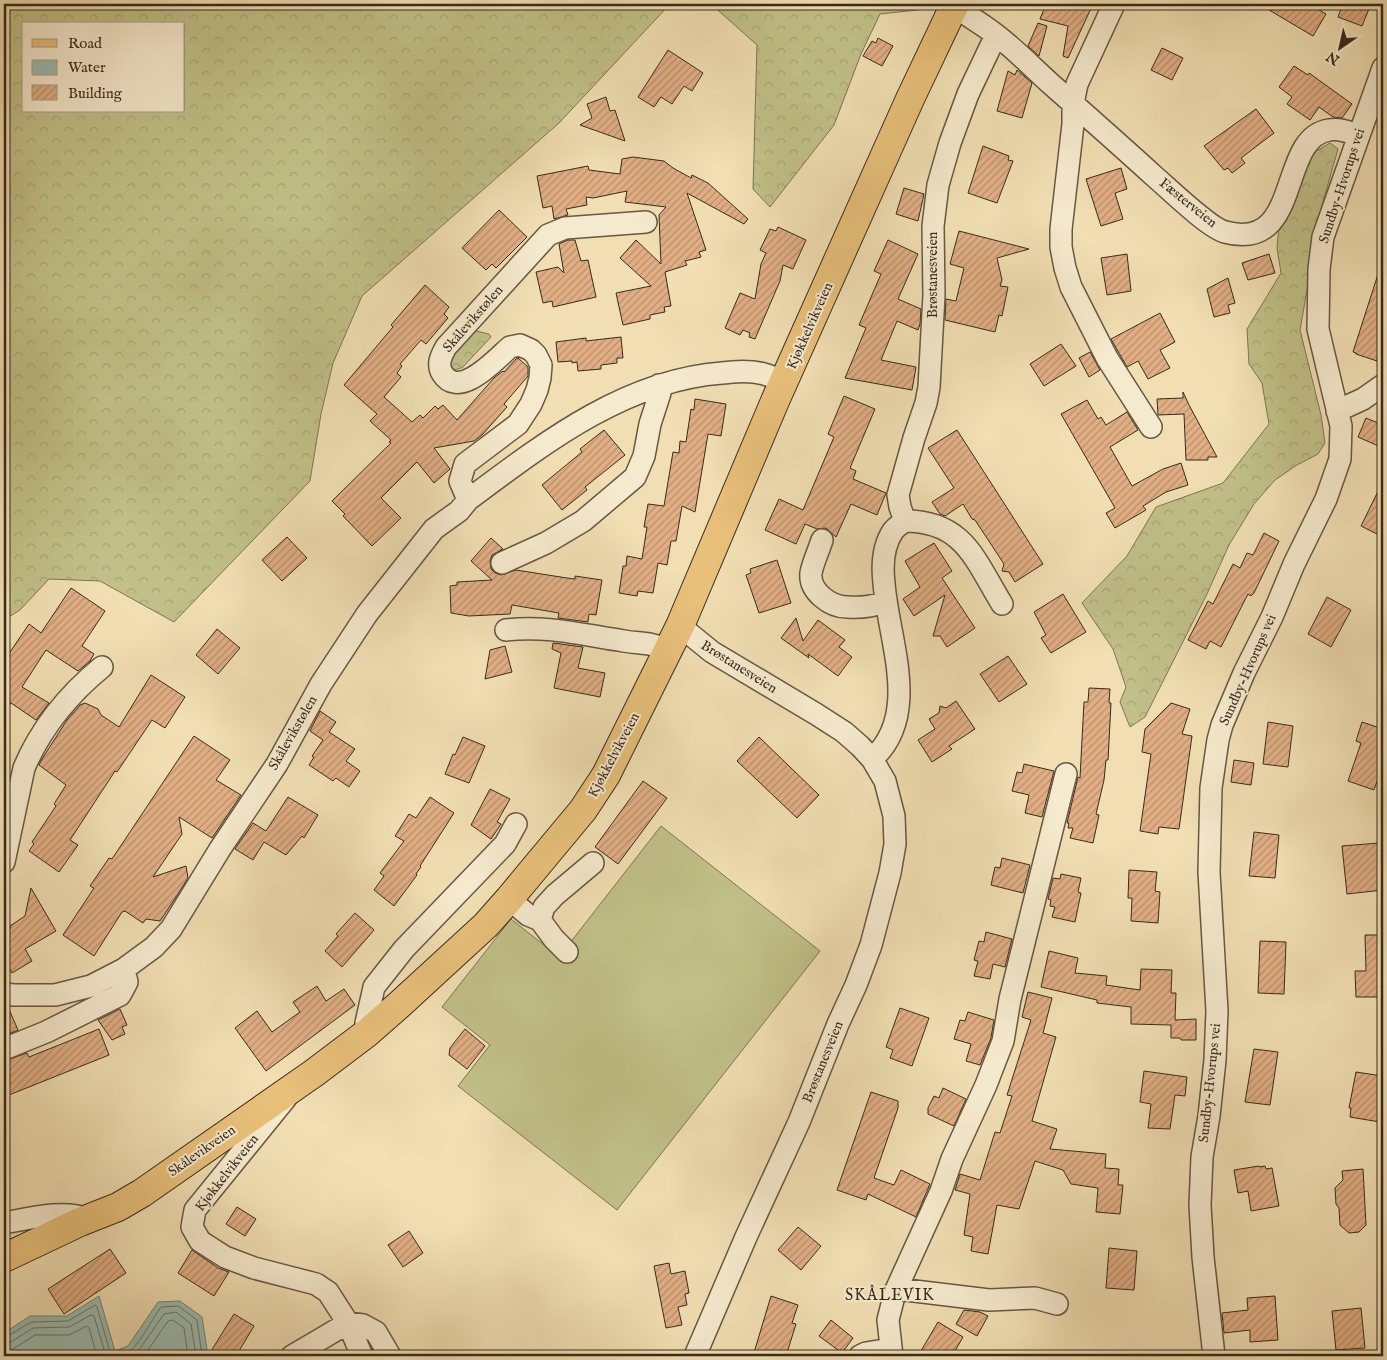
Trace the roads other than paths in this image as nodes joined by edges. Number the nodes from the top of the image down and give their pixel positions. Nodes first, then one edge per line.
1 (1114, 4) edge
2 (955, 5) edge
3 (996, 35) junction
4 (1383, 68) edge
5 (1073, 104) junction
6 (1358, 135) junction
7 (646, 222) dead end
8 (785, 382) junction
9 (1383, 384) edge
10 (659, 385) junction
11 (1337, 411) junction
12 (1151, 427) dead end
13 (468, 500) junction
14 (905, 521) junction
15 (822, 540) dead end
16 (502, 563) dead end
17 (885, 602) junction
18 (1002, 604) dead end
19 (680, 626) junction
20 (506, 630) dead end
21 (668, 650) junction
22 (102, 667) dead end
23 (872, 759) junction
24 (1066, 774) dead end
25 (516, 824) dead end
26 (4, 862) edge
27 (593, 862) dead end
28 (509, 899) junction
29 (540, 920) junction
30 (567, 952) dead end
31 (124, 969) junction
32 (4, 994) edge
33 (367, 1033) junction
34 (4, 1049) edge
35 (306, 1079) junction
36 (86, 1219) junction
37 (4, 1223) edge
38 (4, 1258) edge
39 (894, 1292) junction
40 (1057, 1304) dead end
41 (348, 1323) junction
42 (891, 1352) edge
43 (292, 1356) edge
44 (362, 1356) edge
45 (390, 1356) edge
46 (695, 1356) edge
47 (860, 1356) edge
48 (1214, 1356) edge

1 - 5 street
2 - 3 street, Fæsterveien
2 - 8 main road, Kjøkkelvikveien
3 - 5 street, Fæsterveien
3 - 14 street, Brøstanesveien
4 - 6 street, Sundby-Hvorups vei
5 - 6 street, Fæsterveien
5 - 12 street
6 - 11 street, Sundby-Hvorups vei
7 - 13 street, Skålevikstølen
8 - 10 street, Skålevikstølen
8 - 19 main road, Kjøkkelvikveien
9 - 11 street
10 - 13 street, Skålevikstølen
10 - 16 street
11 - 48 street, Sundby-Hvorups vei
13 - 31 street, Skålevikstølen
14 - 17 street
14 - 18 street
15 - 17 street
17 - 23 street
19 - 21 main road, Kjøkkelvikveien
19 - 23 street, Brøstanesveien
20 - 21 street
21 - 28 main road, Kjøkkelvikveien
22 - 26 street
23 - 46 street, Brøstanesveien
24 - 39 street
25 - 33 street
27 - 29 street
28 - 29 street
28 - 33 main road, Kjøkkelvikveien
29 - 30 street
31 - 32 street, Skålevikstølen
31 - 34 street
33 - 35 main road, Kjøkkelvikveien
35 - 36 main road, Skålevikveien
35 - 41 street, Kjøkkelvikveien
36 - 37 street, Skålevikveien
36 - 38 main road, Skålevikveien
39 - 40 street
39 - 42 street
41 - 43 street
41 - 44 street, Kjøkkelvikveien
41 - 45 street
42 - 47 street

